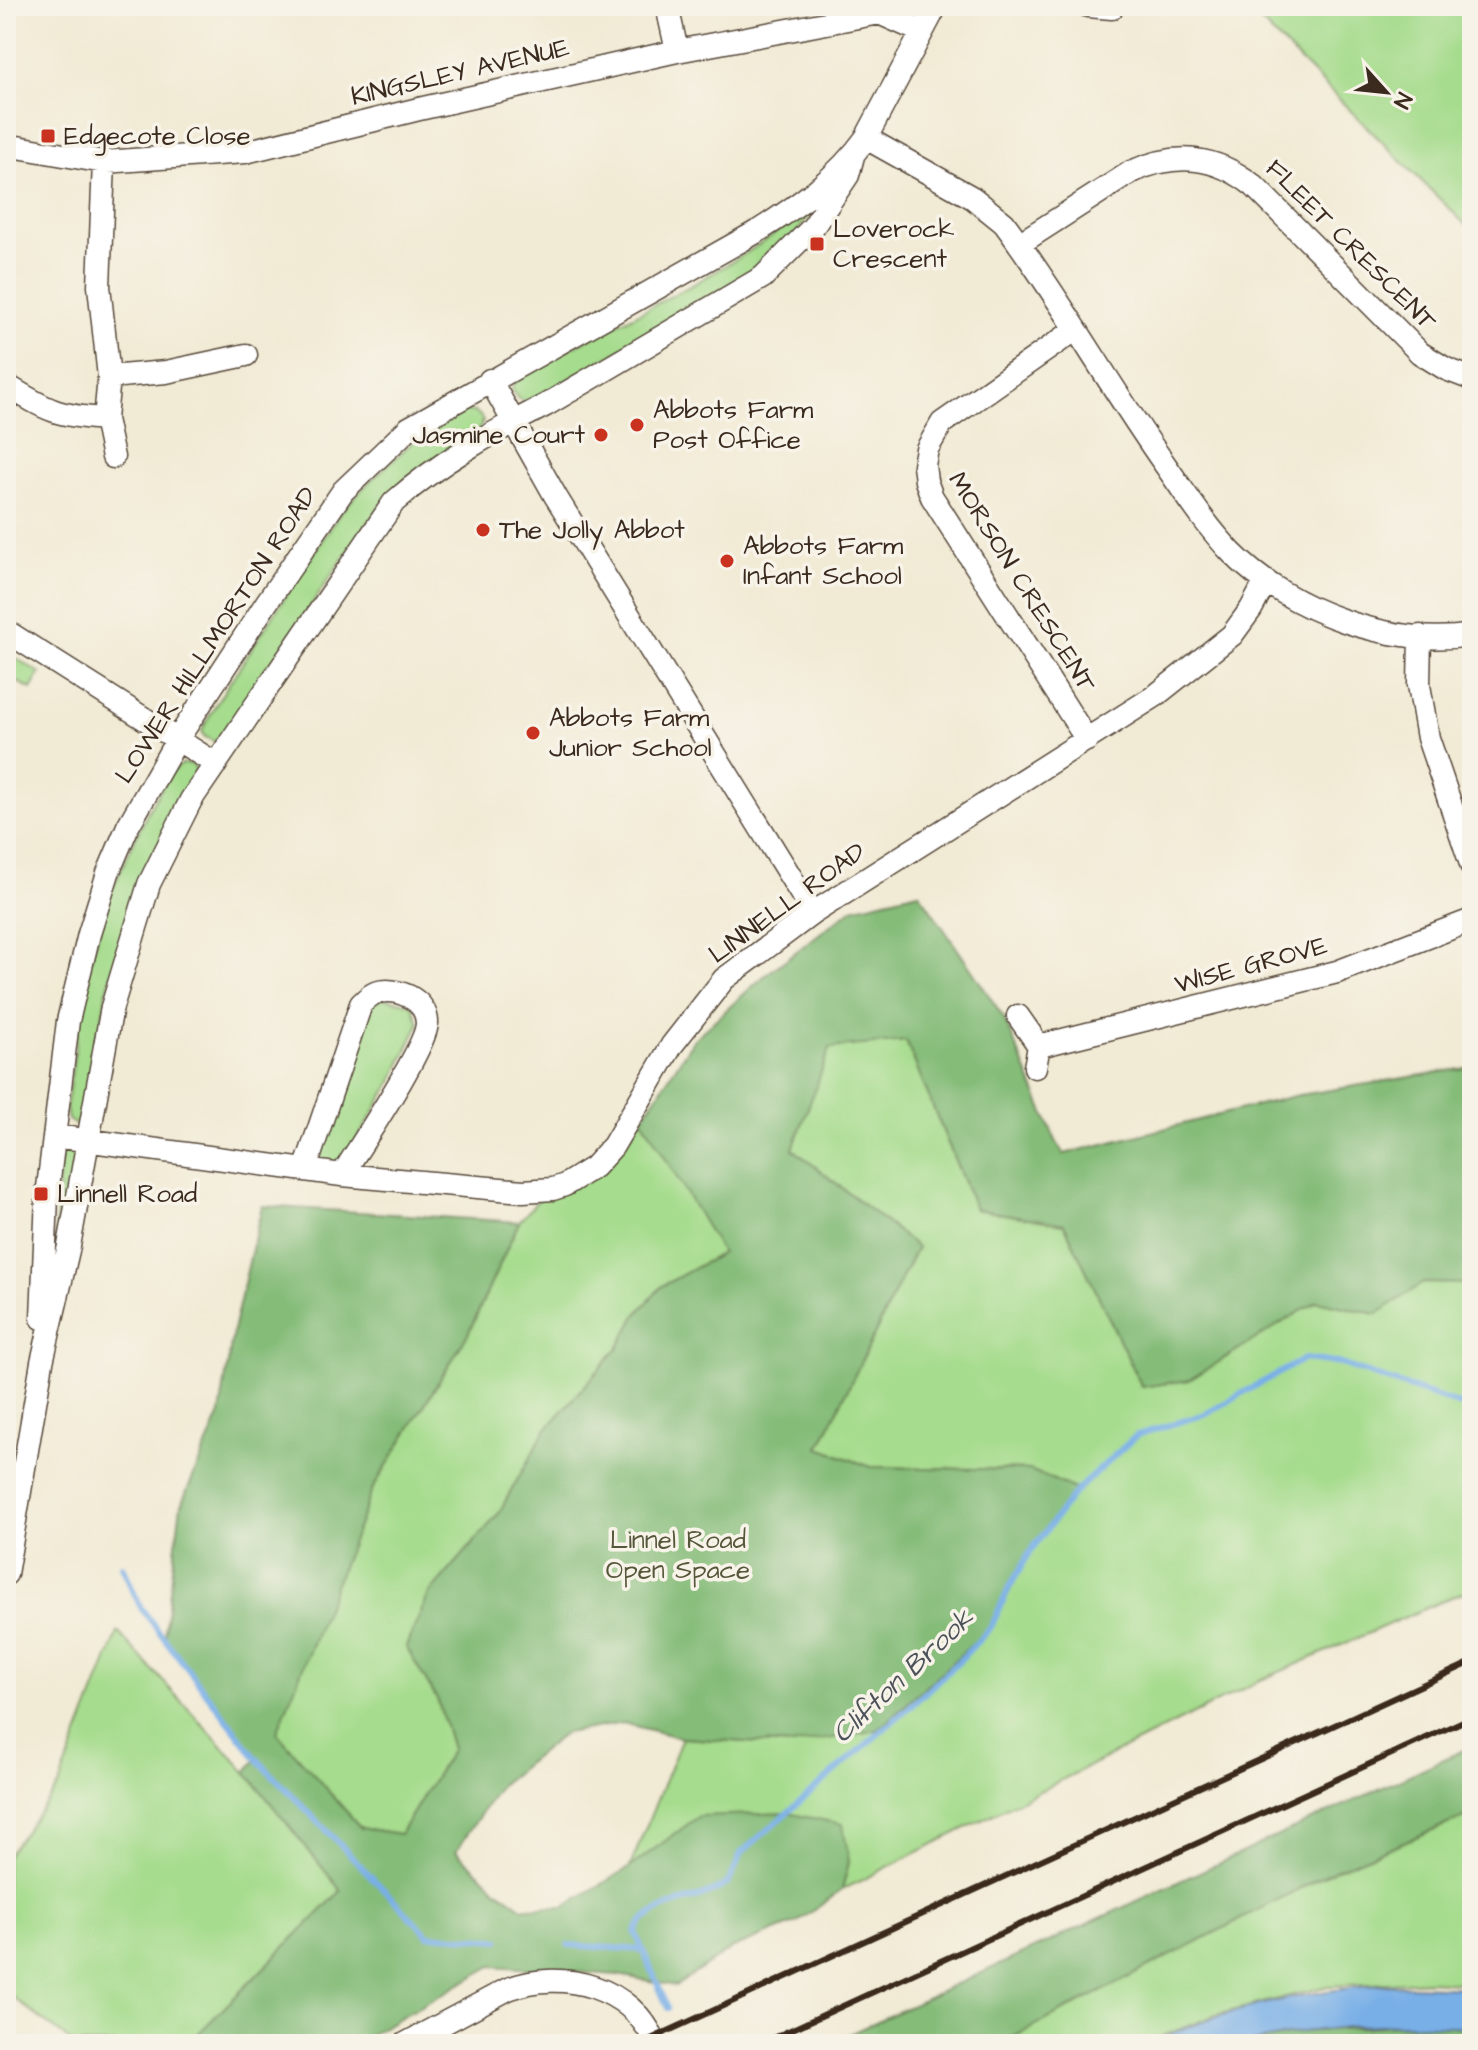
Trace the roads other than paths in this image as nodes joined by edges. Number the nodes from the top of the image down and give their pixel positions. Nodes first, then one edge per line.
1 (667, 6) edge
2 (936, 6) edge
3 (1088, 6) edge
4 (1112, 8) dead end
5 (922, 32) junction
6 (677, 51) junction
7 (6, 145) edge
8 (860, 147) junction
9 (104, 162) junction
10 (1019, 244) junction
11 (1075, 330) junction
12 (246, 355) dead end
13 (109, 377) junction
14 (1472, 379) edge
15 (490, 380) junction
16 (6, 385) edge
17 (105, 419) junction
18 (513, 421) junction
19 (113, 457) dead end
20 (1266, 581) junction
21 (6, 631) edge
22 (1472, 635) edge
23 (1420, 636) junction
24 (177, 740) junction
25 (1087, 740) junction
26 (216, 764) junction
27 (1472, 867) edge
28 (813, 913) junction
29 (1472, 920) edge
30 (1018, 1016) dead end
31 (55, 1136) junction
32 (89, 1141) junction
33 (305, 1170) junction
34 (342, 1175) junction
35 (42, 1362) junction
36 (6, 1574) edge
37 (405, 2044) edge
38 (656, 2044) edge

1 - 6 street
2 - 5 street, LOWER HILLMORTON ROAD
3 - 4 street
5 - 6 street, KINGSLEY AVENUE
5 - 8 street, LOWER HILLMORTON ROAD
6 - 9 street, KINGSLEY AVENUE
7 - 9 street, KINGSLEY AVENUE
8 - 10 street
8 - 15 street, LOWER HILLMORTON ROAD
8 - 18 street, LOWER HILLMORTON ROAD
9 - 13 street
10 - 11 street
10 - 14 street, FLEET CRESCENT
11 - 20 street
11 - 25 street, MORSON CRESCENT
12 - 13 street
13 - 17 street
15 - 18 street
15 - 24 street, LOWER HILLMORTON ROAD
16 - 17 street
17 - 19 street
18 - 26 street, LOWER HILLMORTON ROAD
18 - 28 street
20 - 23 street
20 - 25 street, LINNELL ROAD
21 - 24 street
22 - 23 street
23 - 27 street
24 - 26 street
24 - 31 street, LOWER HILLMORTON ROAD
25 - 28 street, LINNELL ROAD
26 - 32 street, LOWER HILLMORTON ROAD
28 - 34 street, LINNELL ROAD
29 - 30 street, WISE GROVE
31 - 32 street, LINNELL ROAD
31 - 35 street, LOWER HILLMORTON ROAD
32 - 33 street, LINNELL ROAD
32 - 35 street, LOWER HILLMORTON ROAD
33 - 34 street, LINNELL ROAD
33 - 34 street
35 - 36 street, LOWER HILLMORTON ROAD
37 - 38 street

